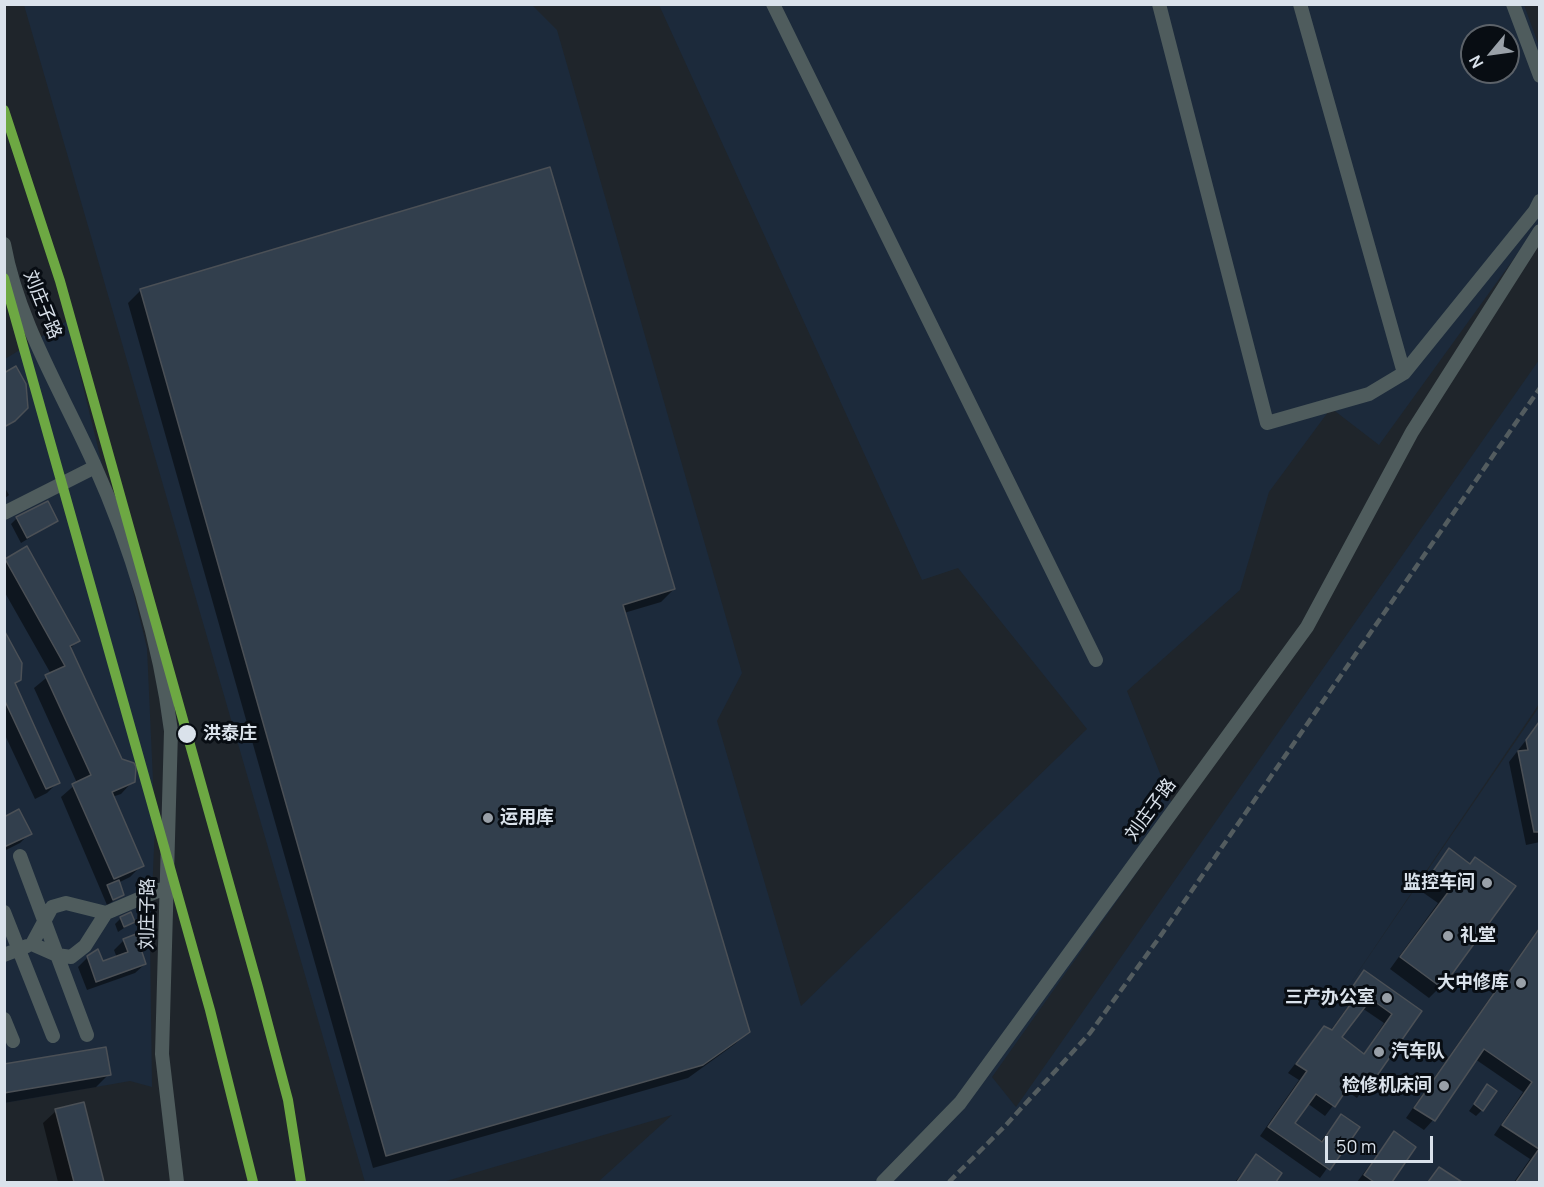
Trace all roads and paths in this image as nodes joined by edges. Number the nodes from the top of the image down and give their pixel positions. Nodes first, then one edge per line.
1 (772, 4) edge
2 (1160, 4) edge
3 (1300, 4) edge
4 (1513, 4) edge
5 (1539, 76) edge
6 (1539, 201) edge
7 (1539, 231) edge
8 (4, 244) edge
9 (7, 280) edge
10 (1404, 373) junction
11 (95, 467) junction
12 (4, 513) edge
13 (1096, 660) dead end
14 (20, 856) dead end
15 (167, 887) junction
16 (4, 912) edge
17 (106, 913) junction
18 (44, 919) junction
19 (25, 947) junction
20 (4, 955) edge
21 (57, 955) junction
22 (4, 1019) edge
23 (87, 1035) dead end
24 (53, 1036) dead end
25 (13, 1041) dead end
26 (177, 1182) edge
27 (884, 1182) edge

1 - 13 street
2 - 10 street
3 - 10 street
4 - 5 street
6 - 10 street
7 - 27 street, 刘庄子路
8 - 9 street, 刘庄子路
9 - 11 street, 刘庄子路
11 - 12 street
11 - 15 street, 刘庄子路
14 - 18 street
15 - 17 street
15 - 26 street, 刘庄子路
16 - 19 street
17 - 18 street
17 - 21 street
18 - 19 street
18 - 21 street
19 - 20 street
19 - 21 street
19 - 24 street
21 - 23 street
22 - 25 street

